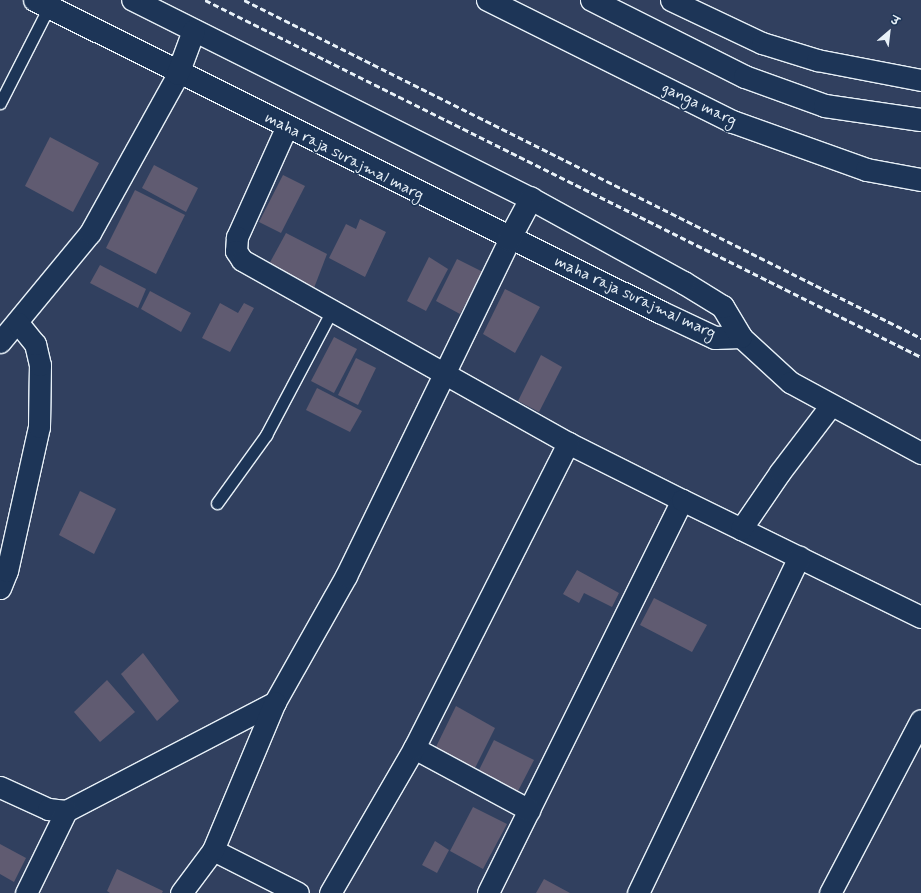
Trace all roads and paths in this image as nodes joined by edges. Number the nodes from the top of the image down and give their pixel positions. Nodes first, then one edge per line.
1 (133, 0) edge
2 (488, 0) edge
3 (592, 0) edge
4 (671, 0) edge
5 (42, 4) edge
6 (194, 31) junction
7 (178, 74) junction
8 (921, 80) edge
9 (0, 103) edge
10 (921, 120) edge
11 (286, 128) junction
12 (921, 180) edge
13 (531, 199) junction
14 (509, 240) junction
15 (331, 312) junction
16 (18, 323) junction
17 (740, 337) junction
18 (0, 342) edge
19 (445, 376) junction
20 (831, 405) junction
21 (568, 444) junction
22 (921, 453) edge
23 (682, 500) junction
24 (217, 502) dead end
25 (741, 529) junction
26 (799, 557) junction
27 (0, 588) edge
28 (921, 616) edge
29 (275, 702) junction
30 (921, 720) edge
31 (414, 748) junction
32 (0, 787) edge
33 (529, 810) junction
34 (66, 811) junction
35 (213, 850) junction
36 (836, 889) edge
37 (26, 893) edge
38 (181, 893) edge
39 (298, 893) edge
40 (330, 893) edge
41 (488, 893) edge
42 (638, 893) edge

1 - 6 street, maha raja surajmal marg
2 - 12 street, ganga marg
3 - 10 street
4 - 8 street
5 - 7 street, maha raja surajmal marg
5 - 9 lane
6 - 7 street
6 - 13 street, maha raja surajmal marg
7 - 11 street, maha raja surajmal marg
7 - 16 street
11 - 14 street, maha raja surajmal marg
11 - 15 street
13 - 14 street
13 - 17 street, maha raja surajmal marg
14 - 17 street, maha raja surajmal marg
14 - 19 street
15 - 19 street
15 - 24 lane
16 - 18 street
16 - 27 street
17 - 20 street
19 - 21 street
19 - 29 street
20 - 22 street
20 - 25 street
21 - 23 street
21 - 31 street
23 - 25 street
23 - 33 street
25 - 26 street
26 - 28 street
26 - 42 street
29 - 34 street
29 - 35 street
30 - 36 street
31 - 33 street
31 - 40 street
32 - 34 street
33 - 41 street
34 - 37 street
35 - 38 street
35 - 39 street

